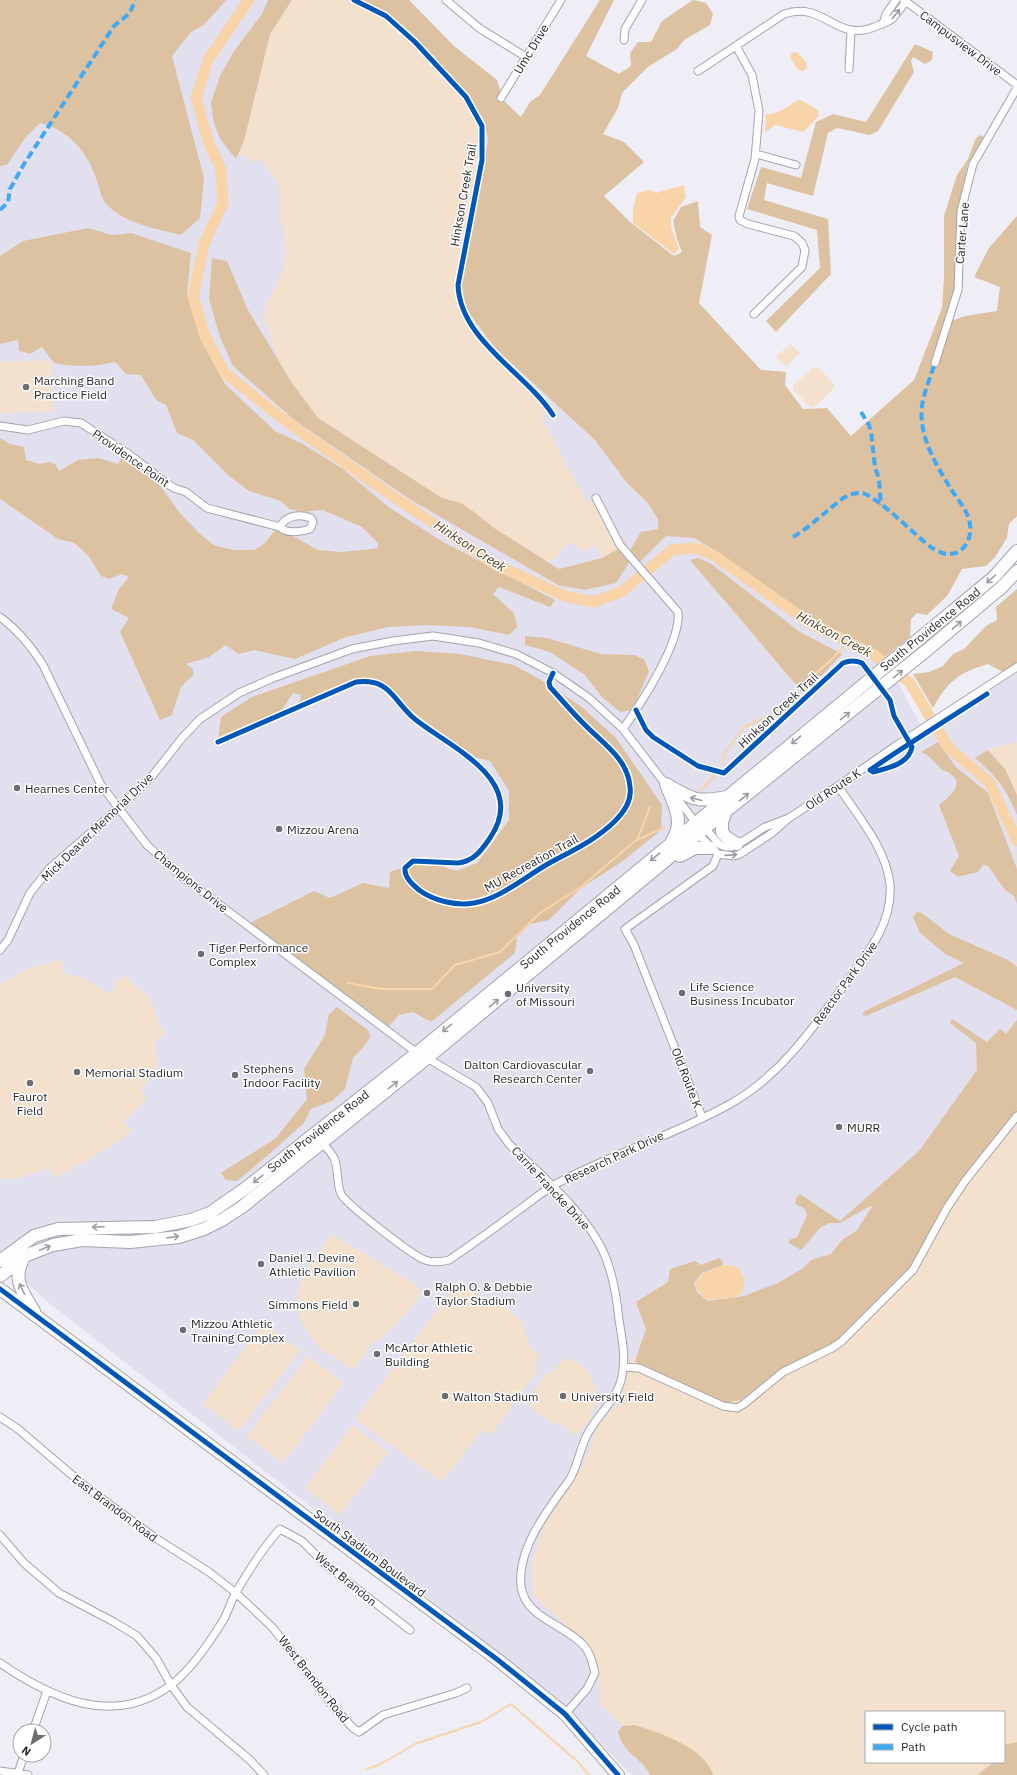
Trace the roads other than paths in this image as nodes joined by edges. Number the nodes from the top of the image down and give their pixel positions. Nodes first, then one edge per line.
1 (446, 0) edge
2 (560, 0) edge
3 (642, 0) edge
4 (896, 0) edge
5 (905, 1) edge
6 (883, 24) junction
7 (851, 31) junction
8 (624, 40) dead end
9 (736, 46) junction
10 (526, 56) junction
11 (849, 69) dead end
12 (698, 71) dead end
13 (1017, 87) edge
14 (501, 98) dead end
15 (756, 154) junction
16 (796, 165) dead end
17 (754, 314) dead end
18 (935, 363) dead end
19 (0, 426) edge
20 (596, 498) dead end
21 (280, 527) dead end
22 (1017, 551) edge
23 (1017, 571) edge
24 (0, 617) edge
25 (1017, 667) edge
26 (623, 729) junction
27 (666, 784) junction
28 (838, 786) junction
29 (728, 796) junction
30 (118, 809) junction
31 (726, 811) junction
32 (788, 818) junction
33 (700, 828) junction
34 (737, 844) junction
35 (714, 851) junction
36 (669, 852) junction
37 (0, 950) edge
38 (422, 1056) junction
39 (1017, 1116) edge
40 (702, 1117) junction
41 (321, 1141) junction
42 (552, 1186) junction
43 (155, 1227) junction
44 (102, 1242) junction
45 (15, 1249) junction
46 (0, 1256) edge
47 (23, 1259) junction
48 (0, 1261) edge
49 (0, 1276) edge
50 (0, 1289) edge
51 (0, 1301) edge
52 (38, 1317) junction
53 (623, 1367) junction
54 (0, 1417) edge
55 (0, 1535) edge
56 (236, 1593) junction
57 (410, 1630) dead end
58 (0, 1663) edge
59 (171, 1685) junction
60 (467, 1688) dead end
61 (47, 1691) junction
62 (565, 1714) junction
63 (36, 1723) edge
64 (21, 1763) edge
65 (0, 1771) edge
66 (18, 1773) junction
67 (28, 1775) edge
68 (264, 1775) edge
69 (618, 1775) edge

1 - 10 street
2 - 10 street, Umc Drive
3 - 8 street
4 - 6 street
6 -> 5 street
5 - 13 street, Campusview Drive
6 - 7 street
7 - 9 street
7 - 11 street
9 - 12 street
9 - 15 street
10 - 14 street, Umc Drive
13 - 18 street, Carter Lane
15 - 16 street
15 - 17 street
19 - 21 street, Providence Point
20 - 26 street
22 -> 29 main road, South Providence Road
31 -> 23 main road, South Providence Road
24 - 30 street, Champions Drive
25 - 28 street, Old Route K
26 - 27 street, Mick Deaver Memorial Drive
26 - 30 street, Mick Deaver Memorial Drive
29 -> 27 main road
27 - 33 street, Mick Deaver Memorial Drive
27 - 36 main road
28 - 32 street, Old Route K
28 - 40 street, Reactor Park Drive
29 - 33 main road, South Providence Road
30 - 37 street, Mick Deaver Memorial Drive
30 - 38 street, Champions Drive
31 - 33 main road, South Providence Road
31 - 34 main road
32 - 34 street, Old Route K
35 -> 32 street, Old Route K
33 - 34 street
33 - 35 street
33 - 36 main road, South Providence Road
35 - 36 main road
35 - 40 street, Old Route K
36 - 38 main road, South Providence Road
41 -> 38 main road, South Providence Road
38 - 42 street, Carrie Francke Drive
38 -> 43 main road, South Providence Road
39 - 53 street
40 - 42 street, Research Park Drive
41 - 42 street, Research Park Drive
44 -> 41 main road, South Providence Road
42 - 53 street, Carrie Francke Drive
43 - 44 main road
43 -> 45 main road, South Providence Road
47 -> 44 main road, South Providence Road
45 - 46 main road
45 - 48 main road, South Providence Road
47 - 49 main road, South Providence Road
52 -> 47 main road
50 - 52 main road
51 - 52 main road
52 - 62 main road, South Stadium Boulevard
53 - 62 street, Carrie Francke Drive
54 - 56 street, East Brandon Road
55 - 59 street
56 - 57 street, West Brandon
56 - 59 street
56 - 60 street, West Brandon Road
58 - 61 street
59 - 61 street
59 - 68 street
61 - 63 street
62 - 69 main road, South Stadium Boulevard
64 - 66 street
65 - 66 street
66 - 67 street

